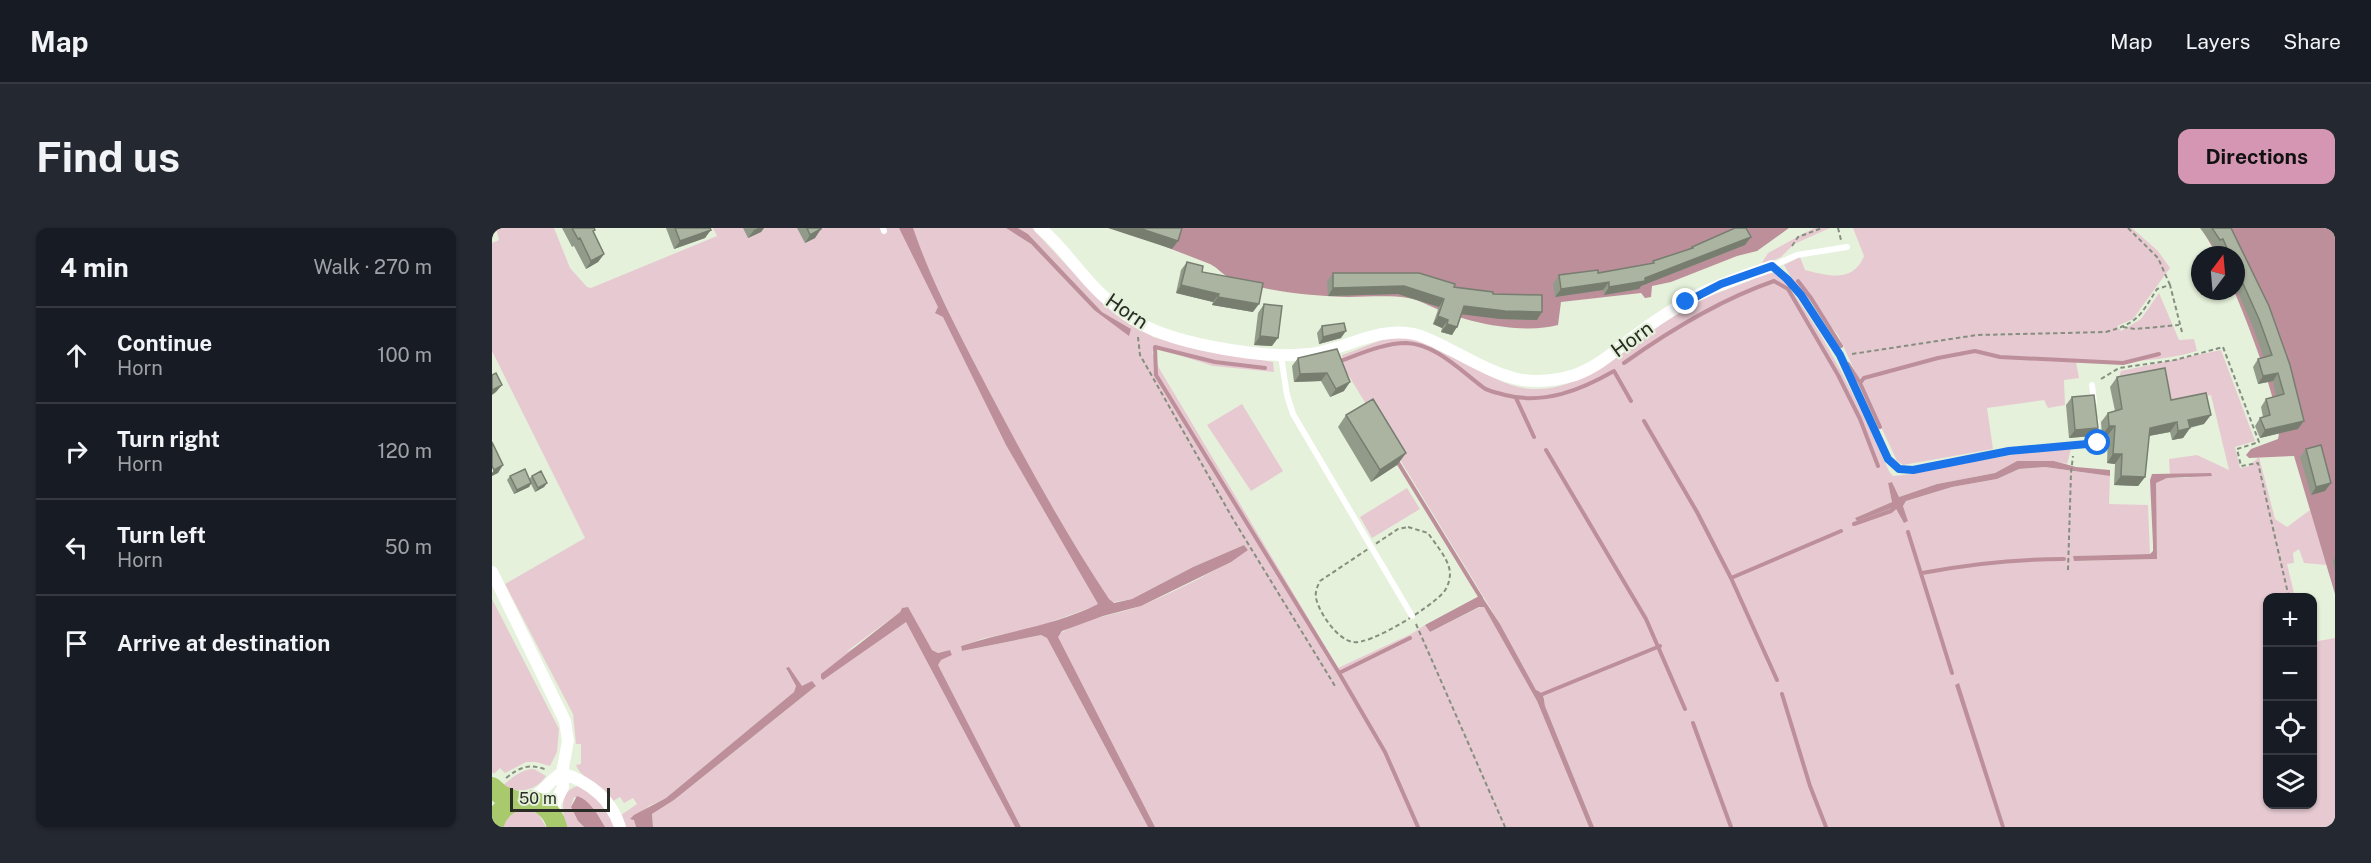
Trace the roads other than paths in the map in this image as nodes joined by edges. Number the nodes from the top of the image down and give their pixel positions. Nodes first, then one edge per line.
1 (1040, 228) edge
2 (1847, 247) dead end
3 (1772, 266) junction
4 (1281, 356) junction
5 (2092, 385) road end
6 (492, 572) edge
7 (1412, 616) road end
8 (562, 773) junction
9 (493, 788) edge
10 (520, 800) junction
11 (556, 823) edge
12 (493, 824) edge
13 (620, 827) edge

1 - 4 street, Horn
2 - 3 lane
3 - 4 street, Horn
3 - 5 lane
4 - 7 lane
6 - 8 street
8 - 10 street
8 - 11 street
8 - 13 street
9 - 10 main road
10 - 11 main road
10 - 12 main road

